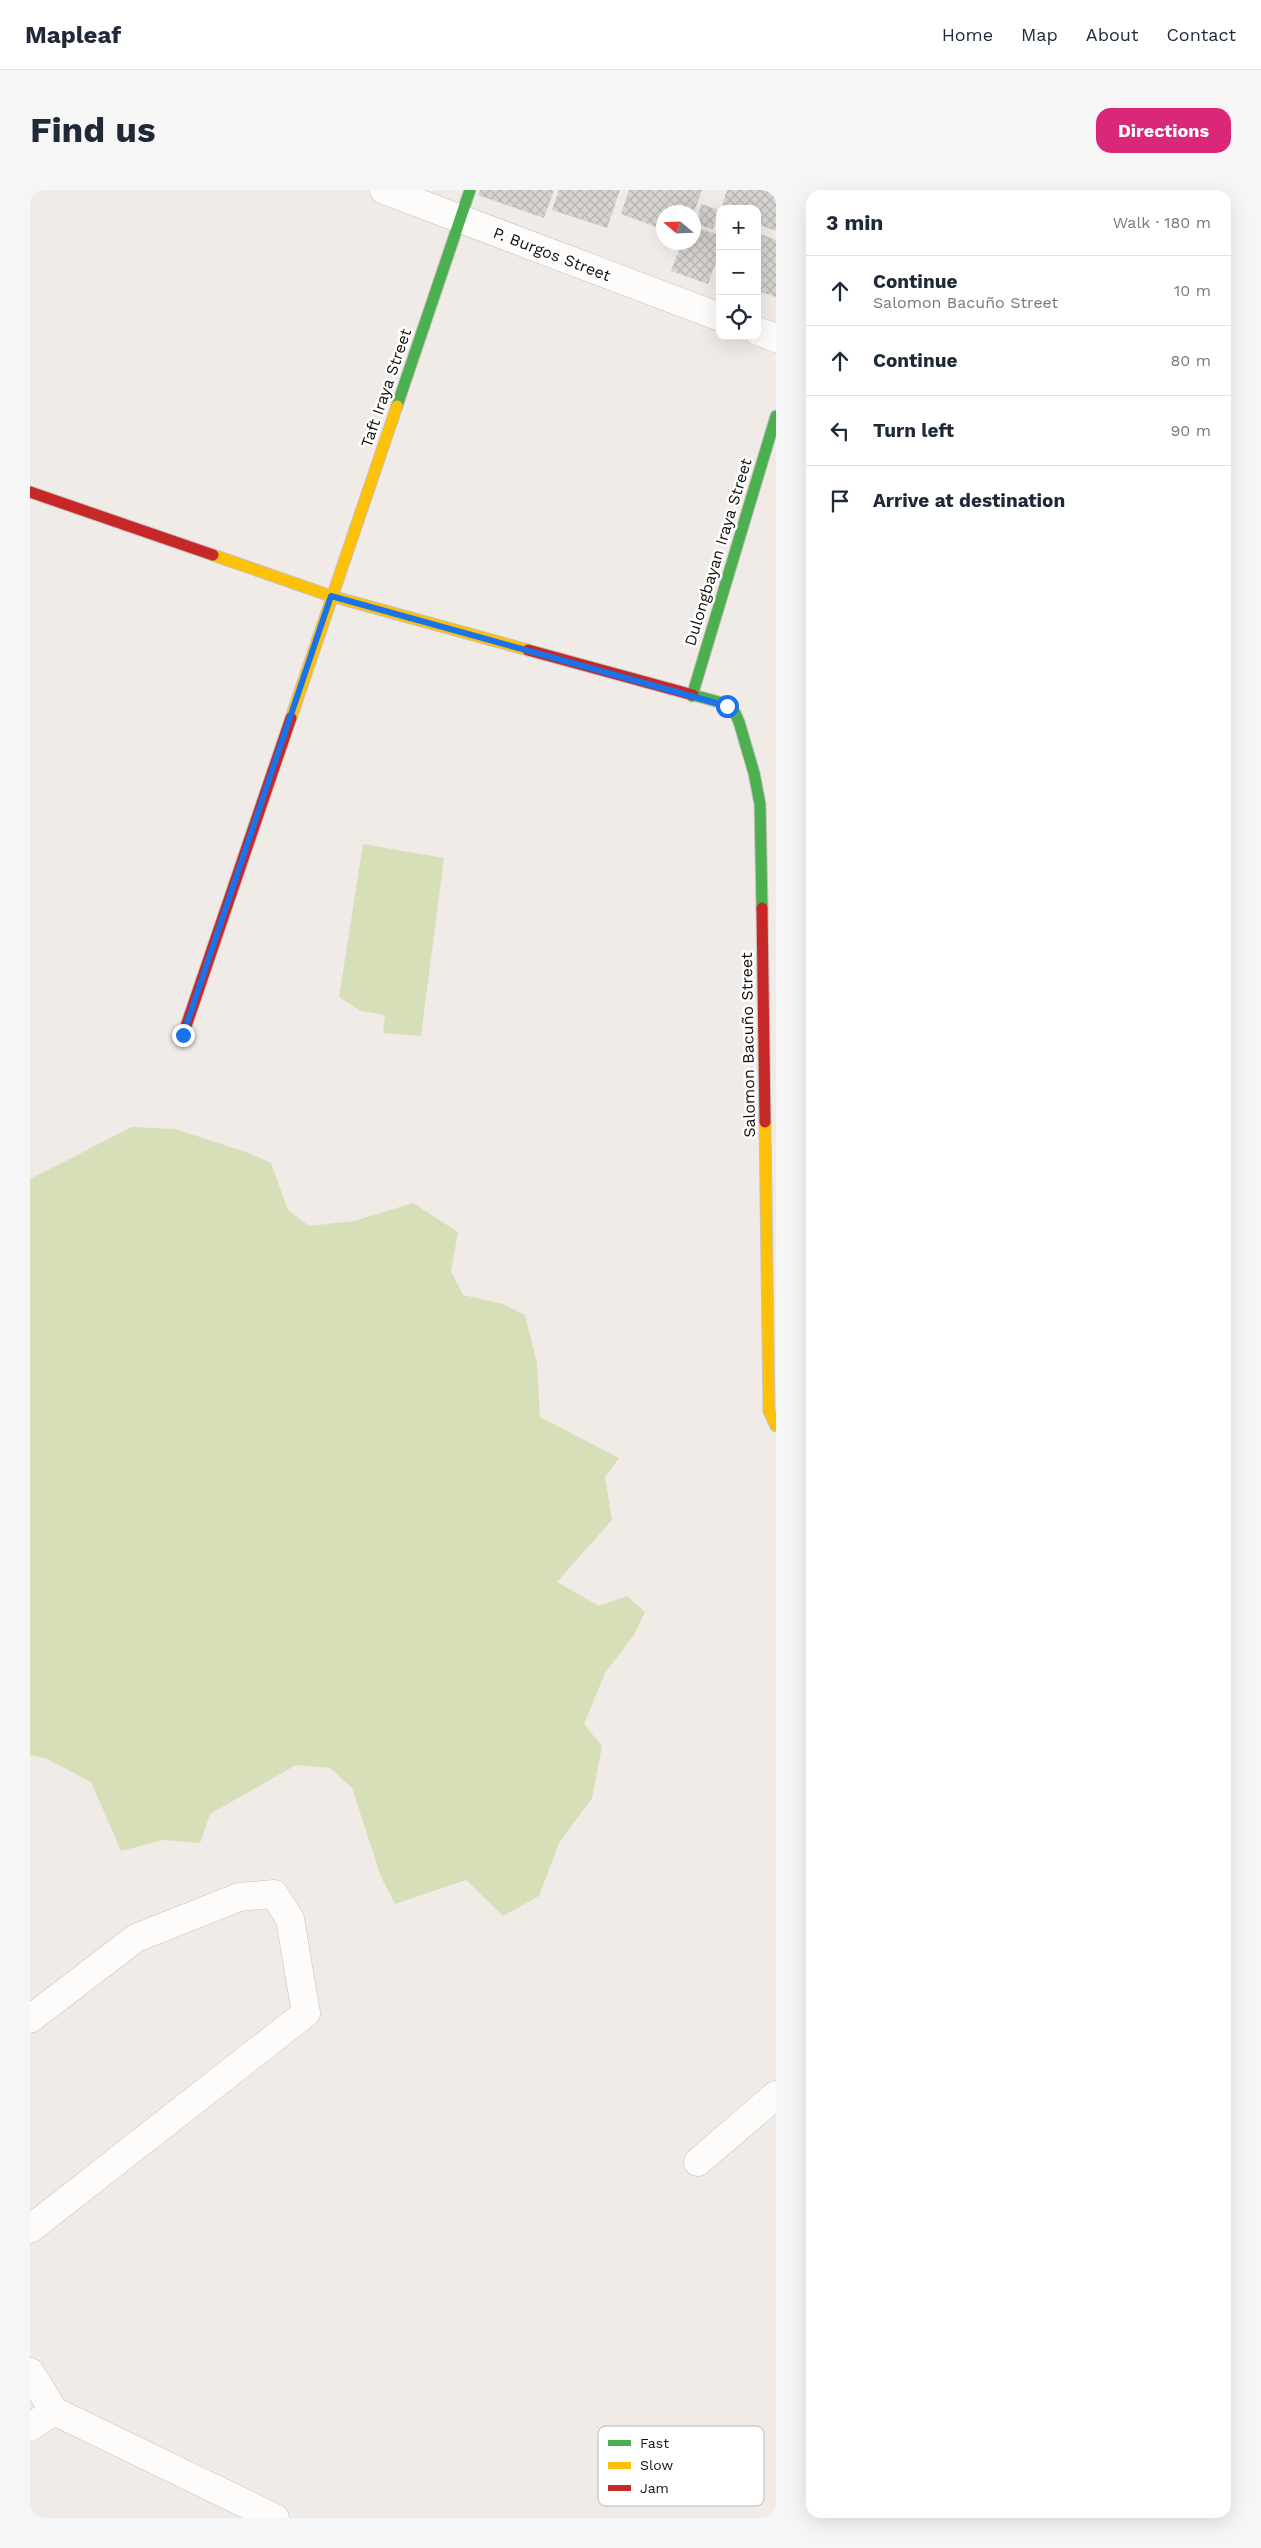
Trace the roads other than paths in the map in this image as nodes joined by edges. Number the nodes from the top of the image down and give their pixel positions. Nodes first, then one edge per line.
1 (384, 190) edge
2 (470, 190) edge
3 (461, 219) junction
4 (716, 315) edge
5 (761, 332) edge
6 (776, 338) edge
7 (776, 416) edge
8 (772, 442) edge
9 (30, 492) edge
10 (331, 596) junction
11 (692, 696) junction
12 (183, 1035) dead end
13 (776, 1426) edge
14 (30, 2019) edge
15 (776, 2094) edge
16 (698, 2162) dead end
17 (30, 2229) edge
18 (30, 2372) edge
19 (54, 2410) junction
20 (30, 2427) edge
21 (275, 2518) edge

1 - 3 street, P. Burgos Street
2 - 3 main road, Taft Iraya Street
3 - 4 street, P. Burgos Street
3 - 10 main road, Taft Iraya Street
5 - 6 street
7 - 8 main road, Dulongbayan Iraya Street
8 - 11 main road, Dulongbayan Iraya Street
9 - 10 main road, Salomon Bacuño Street
10 - 11 main road, Salomon Bacuño Street
10 - 12 main road, Taft Iraya Street
11 - 13 main road, Salomon Bacuño Street
14 - 17 street
15 - 16 street
18 - 19 street
19 - 20 street
19 - 21 street

